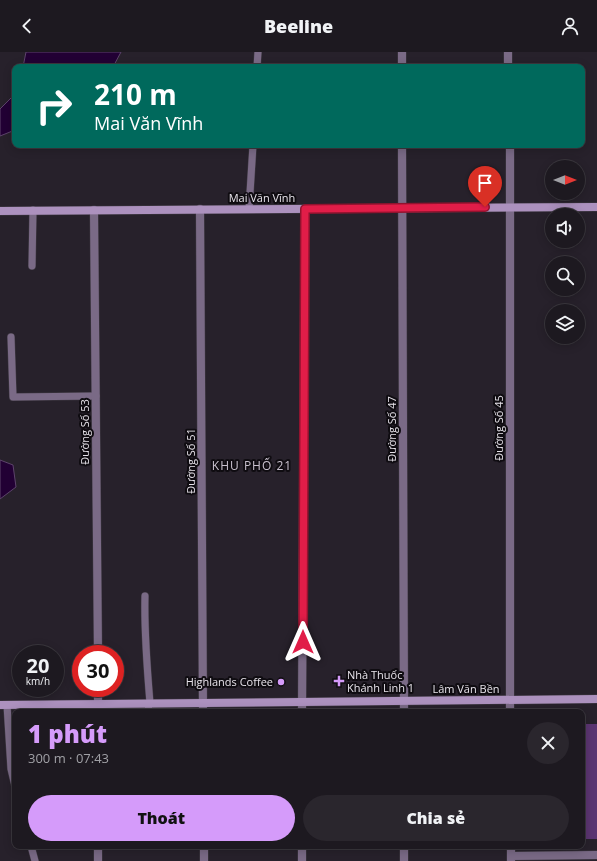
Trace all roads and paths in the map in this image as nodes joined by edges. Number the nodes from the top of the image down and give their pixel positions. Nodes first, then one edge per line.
1 (258, 52) edge
2 (402, 52) edge
3 (508, 52) edge
4 (257, 64) edge
5 (402, 64) edge
6 (508, 64) edge
7 (253, 148) edge
8 (402, 148) edge
9 (510, 148) edge
10 (510, 207) junction
11 (597, 207) edge
12 (403, 208) junction
13 (200, 209) junction
14 (249, 209) junction
15 (305, 209) junction
16 (32, 210) junction
17 (94, 210) junction
18 (0, 211) edge
19 (32, 266) dead end
20 (10, 337) dead end
21 (96, 396) junction
22 (145, 596) dead end
23 (98, 645) edge
24 (98, 697) edge
25 (597, 699) edge
26 (510, 700) junction
27 (404, 701) junction
28 (302, 702) junction
29 (149, 703) junction
30 (203, 703) junction
31 (4, 705) edge
32 (98, 708) edge
33 (148, 709) edge
34 (203, 709) edge
35 (302, 709) edge
36 (404, 709) edge
37 (510, 709) edge
38 (12, 776) edge
39 (32, 849) edge
40 (98, 849) edge
41 (204, 849) edge
42 (302, 849) edge
43 (404, 849) edge
44 (597, 855) edge
45 (511, 858) edge
46 (35, 861) edge
47 (98, 861) edge
48 (204, 861) edge
49 (302, 861) edge
50 (404, 861) edge

1 - 4 lane
2 - 5 street
3 - 6 street
7 - 14 lane
8 - 12 street, Đường Số 47
9 - 10 street, Đường Số 45
10 - 11 street, Mai Văn Vĩnh
10 - 12 street, Mai Văn Vĩnh
10 - 26 street, Đường Số 45
12 - 15 street, Mai Văn Vĩnh
12 - 27 street, Đường Số 47
13 - 14 street, Mai Văn Vĩnh
13 - 17 street, Mai Văn Vĩnh
13 - 30 street, Đường Số 51
14 - 15 street, Mai Văn Vĩnh
15 - 28 street
16 - 17 street, Mai Văn Vĩnh
16 - 18 street, Mai Văn Vĩnh
16 - 19 lane
17 - 21 street, Đường Số 53
20 - 21 lane
21 - 23 street, Đường Số 53
22 - 29 lane
24 - 32 street
25 - 26 street, Lâm Văn Bền
26 - 27 street, Lâm Văn Bền
26 - 37 street, Đường Số 45
27 - 28 street, Lâm Văn Bền
27 - 36 street, Đường Số 47
28 - 30 street, Lâm Văn Bền
28 - 35 street
29 - 30 street, Lâm Văn Bền
29 - 32 street, Lâm Văn Bền
29 - 33 lane
30 - 34 street, Đường Số 51
31 - 32 street, Lâm Văn Bền
31 - 38 lane
39 - 46 lane
40 - 47 street
41 - 48 street
42 - 49 street
43 - 50 street
44 - 45 street

